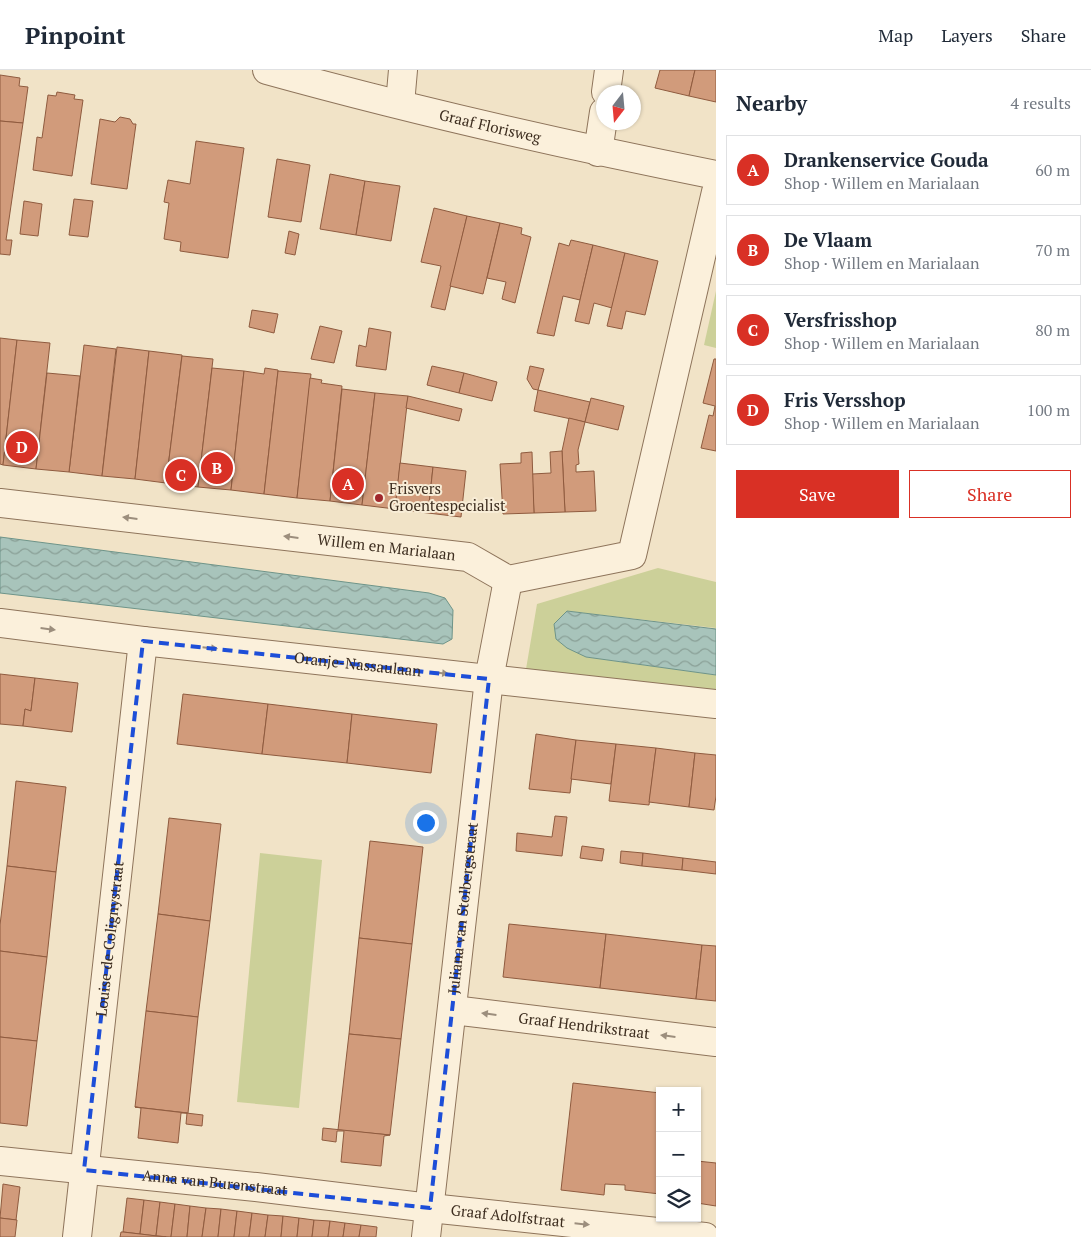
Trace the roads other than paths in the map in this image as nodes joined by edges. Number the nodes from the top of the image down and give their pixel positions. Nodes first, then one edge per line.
1 (267, 70) edge
2 (403, 70) edge
3 (609, 70) edge
4 (607, 85) edge
5 (400, 104) junction
6 (601, 130) edge
7 (598, 152) junction
8 (716, 175) edge
9 (716, 192) edge
10 (0, 503) edge
11 (508, 580) junction
12 (0, 623) edge
13 (144, 641) junction
14 (489, 679) junction
15 (716, 704) edge
16 (453, 1010) junction
17 (716, 1042) edge
18 (0, 1161) edge
19 (84, 1170) junction
20 (430, 1208) junction
21 (77, 1237) edge
22 (426, 1237) edge
23 (706, 1237) edge

1 - 5 street, Graaf Florisweg
2 - 5 street
3 - 4 street
5 - 7 street, Graaf Florisweg
6 - 7 street
7 - 8 street, Graaf Florisweg
9 - 11 street
11 -> 10 street, Willem en Marialaan
11 - 14 street, Juliana van Stolbergstraat
12 -> 13 street, Oranje-Nassaulaan
13 -> 14 street, Oranje-Nassaulaan
13 - 19 street, Louise de Colignystraat
14 - 15 street, Oranje-Nassaulaan
14 - 16 street, Juliana van Stolbergstraat
17 -> 16 street, Graaf Hendrikstraat
16 - 20 street, Juliana van Stolbergstraat
18 - 19 street, Anna van Burenstraat
19 - 20 street, Anna van Burenstraat
19 - 21 street, Louise de Colignystraat
20 - 22 street, Juliana van Stolbergstraat
20 -> 23 street, Graaf Adolfstraat

